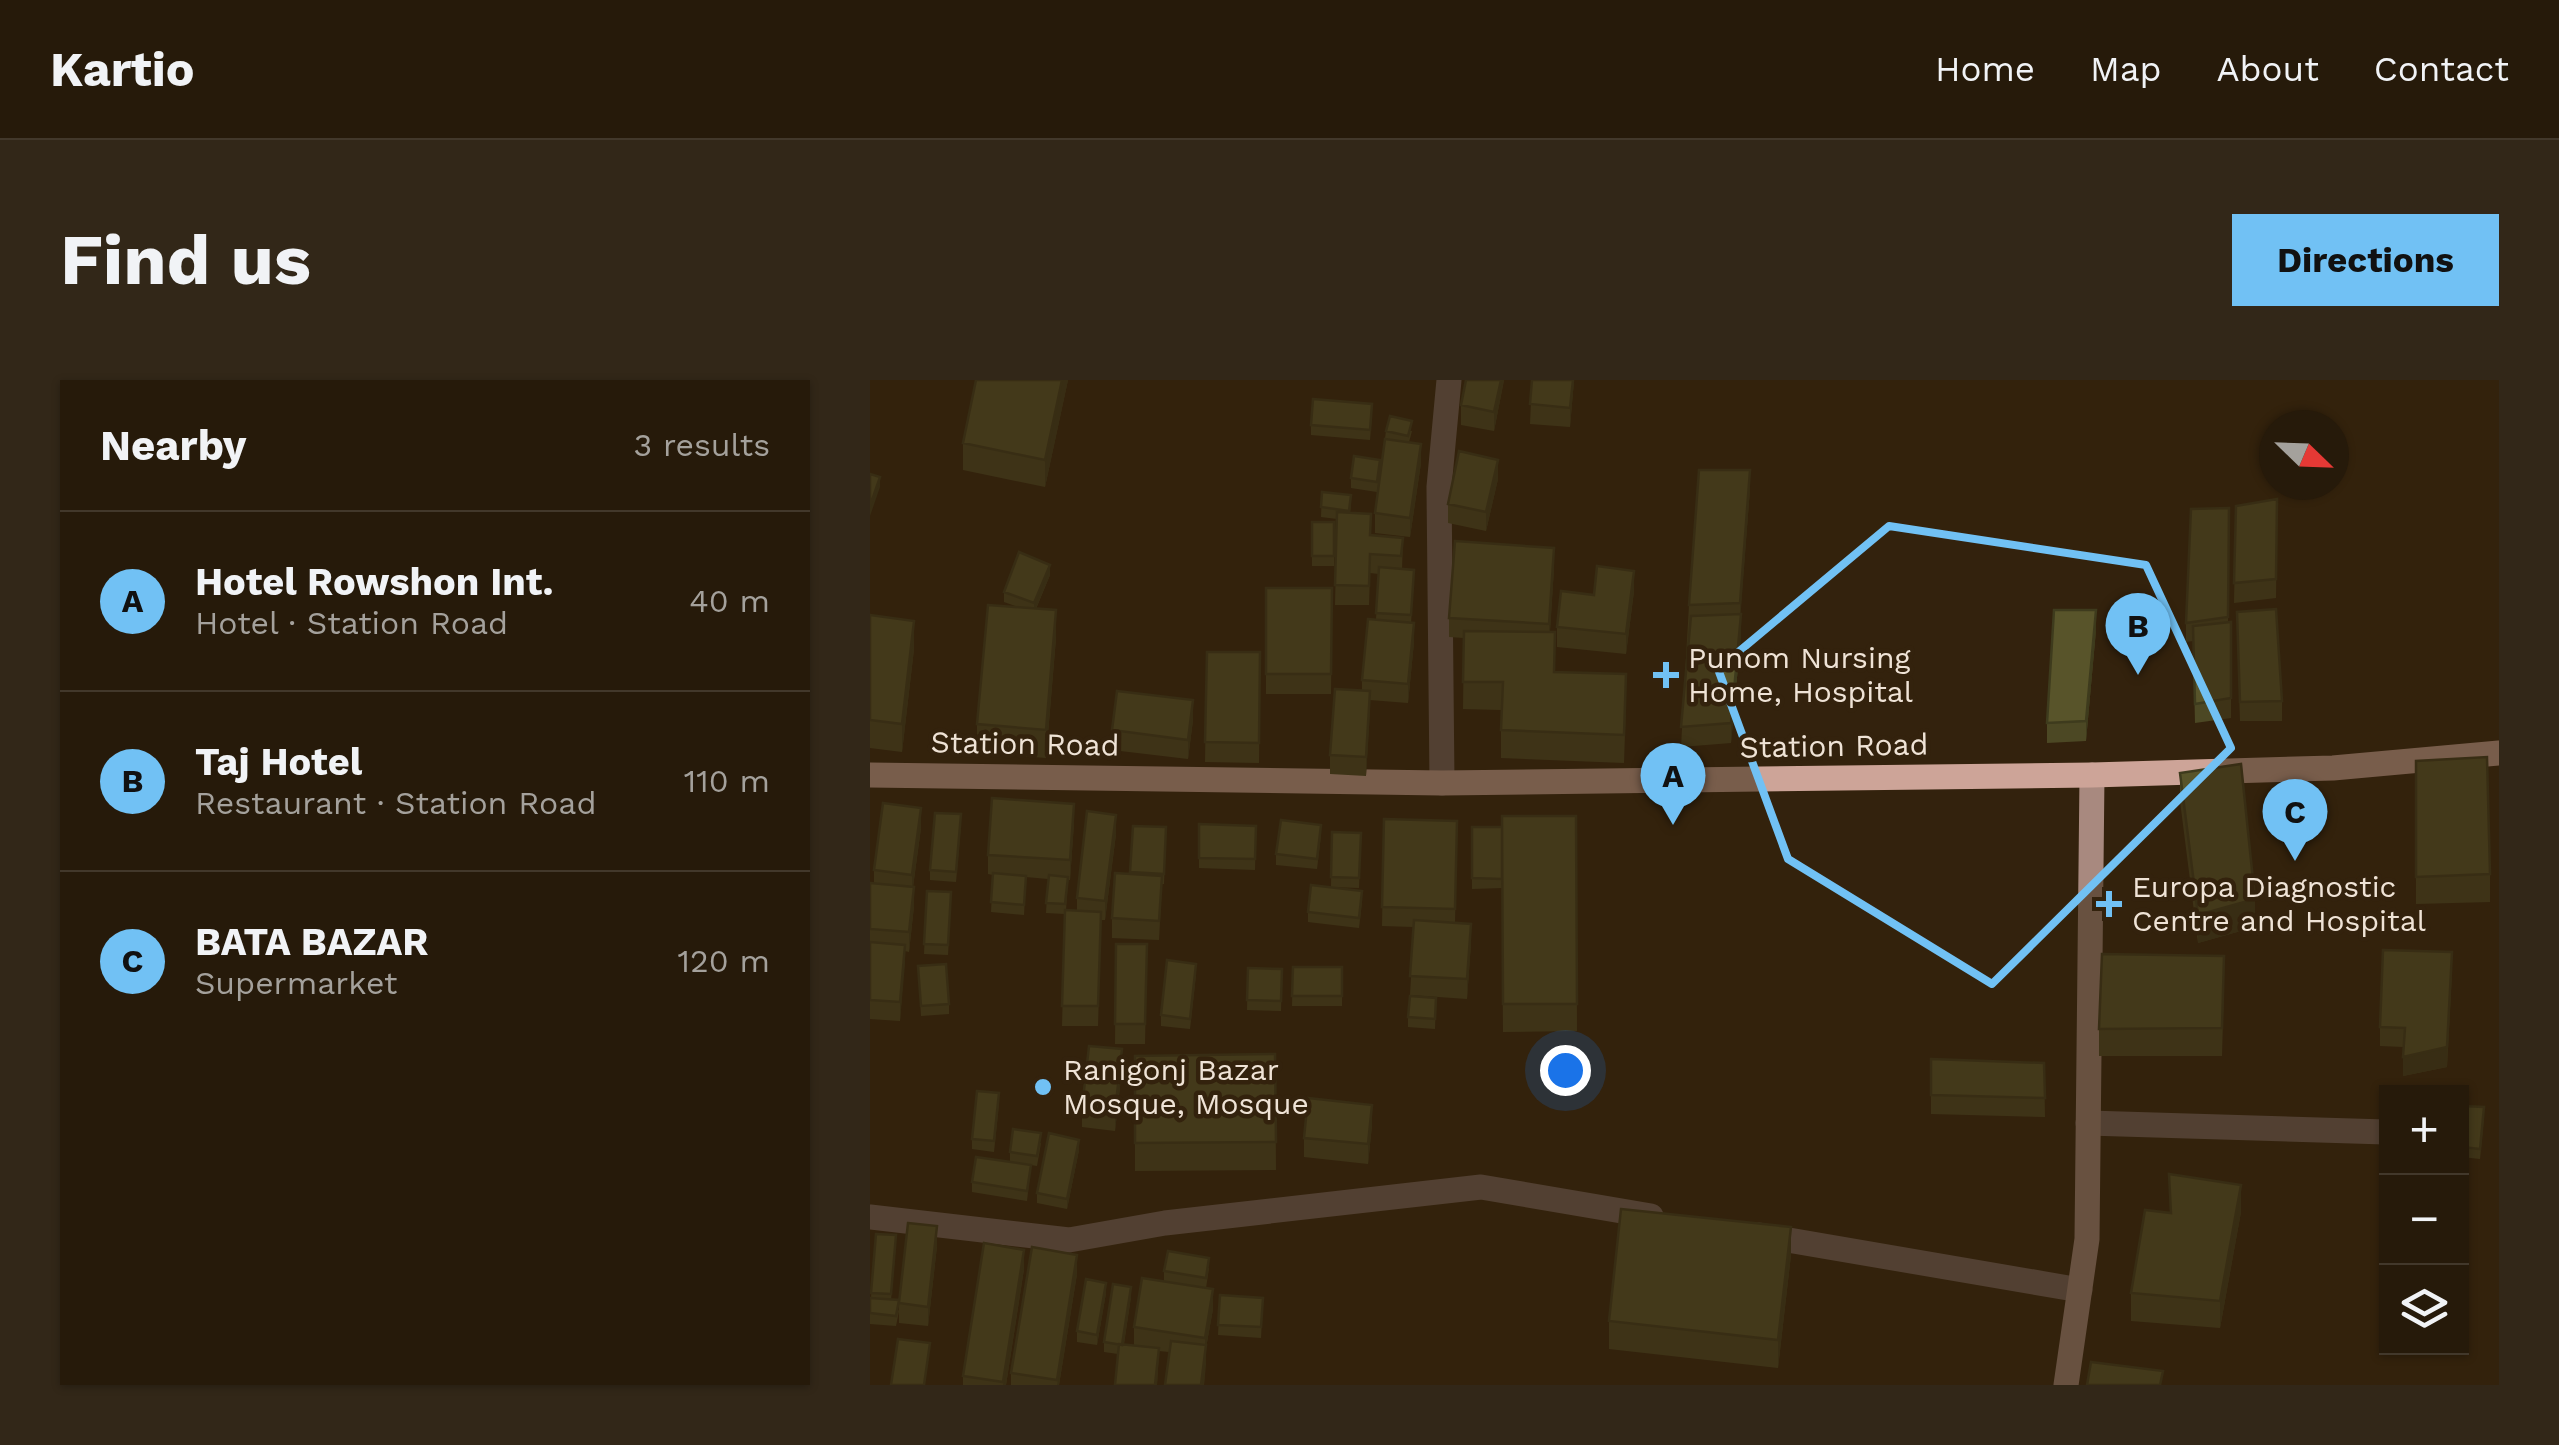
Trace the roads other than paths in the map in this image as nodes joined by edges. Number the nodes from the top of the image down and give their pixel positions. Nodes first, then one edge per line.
1 (1449, 380) edge
2 (2499, 753) edge
3 (870, 775) edge
4 (2092, 775) junction
5 (1442, 783) junction
6 (2088, 1122) junction
7 (2379, 1132) edge
8 (870, 1217) edge
9 (1674, 1220) edge
10 (1732, 1230) edge
11 (2080, 1290) junction
12 (2066, 1385) edge

1 - 5 street
2 - 4 main road, Station Road
3 - 5 main road, Station Road
4 - 5 main road, Station Road
4 - 6 street
6 - 7 street
6 - 11 street
8 - 9 street
10 - 11 street
11 - 12 street

